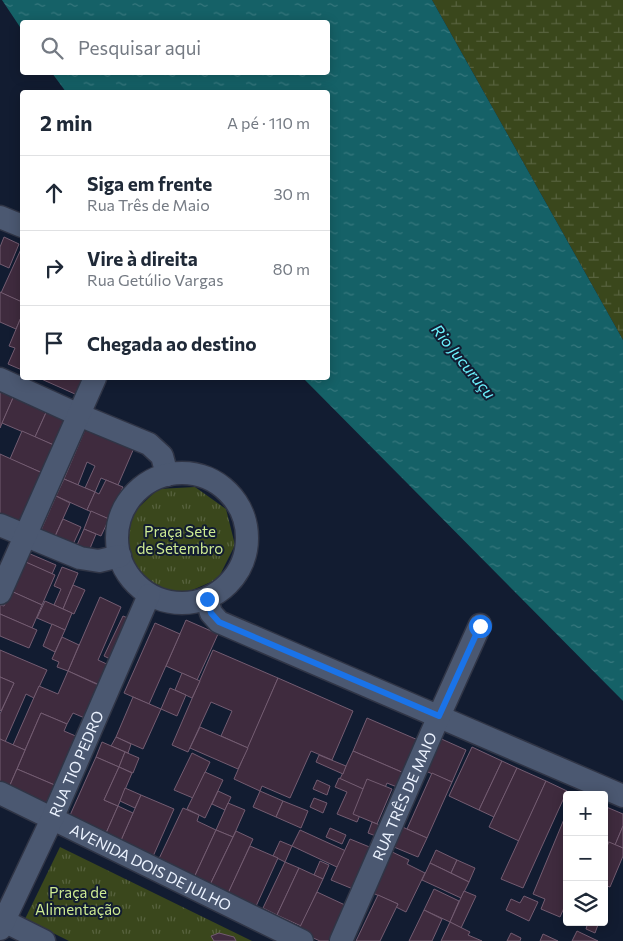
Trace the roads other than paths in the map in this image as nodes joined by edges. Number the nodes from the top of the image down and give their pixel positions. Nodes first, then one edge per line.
1 (0, 216) edge
2 (20, 225) edge
3 (0, 379) edge
4 (94, 380) edge
5 (80, 416) junction
6 (167, 475) junction
7 (0, 524) edge
8 (26, 536) junction
9 (120, 556) junction
10 (0, 593) edge
11 (149, 595) junction
12 (207, 599) junction
13 (480, 626) dead end
14 (439, 716) junction
15 (0, 793) edge
16 (623, 796) edge
17 (52, 819) junction
18 (1, 923) edge
19 (44, 941) edge
20 (302, 941) edge
21 (341, 941) edge

1 - 2 street
3 - 5 street
4 - 5 street
5 - 6 street
5 - 8 street
6 - 9 street
6 - 12 street
7 - 8 street
8 - 9 street
8 - 10 street
9 - 11 street
11 - 12 street
11 - 17 street, RUA TIO PEDRO
12 - 14 street
13 - 14 street, RUA TRÊS DE MAIO
14 - 16 street
14 - 21 street, RUA TRÊS DE MAIO
15 - 17 street, AVENIDA DOIS DE JULHO
17 - 18 street, RUA TIO PEDRO
17 - 20 street, AVENIDA DOIS DE JULHO
18 - 19 street

